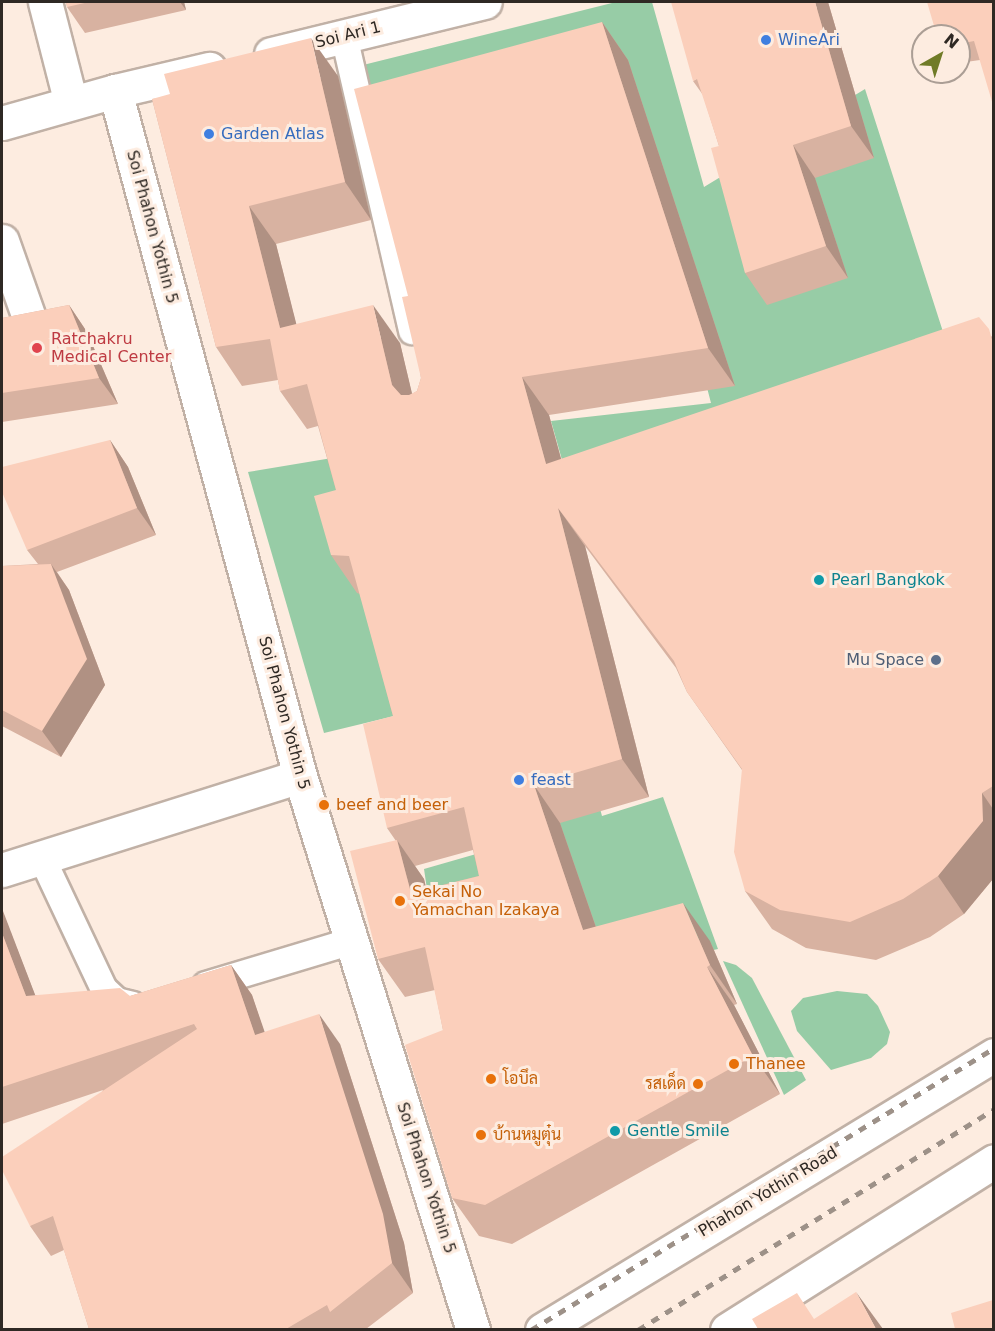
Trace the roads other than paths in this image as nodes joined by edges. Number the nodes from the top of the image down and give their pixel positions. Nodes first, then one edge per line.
1 (45, 2) edge
2 (485, 2) edge
3 (344, 36) junction
4 (115, 91) junction
5 (71, 104) junction
6 (2, 123) edge
7 (2, 241) edge
8 (28, 315) edge
9 (418, 354) edge
10 (300, 776) junction
11 (42, 858) junction
12 (2, 870) edge
13 (353, 941) junction
14 (993, 1055) edge
15 (993, 1161) edge
16 (473, 1329) edge
17 (542, 1329) edge
18 (727, 1329) edge

1 - 5 street
2 - 3 street, Soi Ari 1
3 - 4 street, Soi Ari 1
3 - 9 lane
4 - 5 street, Soi Ari 1
4 - 10 street, Soi Phahon Yothin 5
5 - 6 street, Soi Ari 1
7 - 8 street
10 - 11 street
10 - 13 street, Soi Phahon Yothin 5
11 - 12 street
11 - 13 lane
13 - 16 street, Soi Phahon Yothin 5
14 - 17 street, Phahon Yothin Road
15 - 18 street

